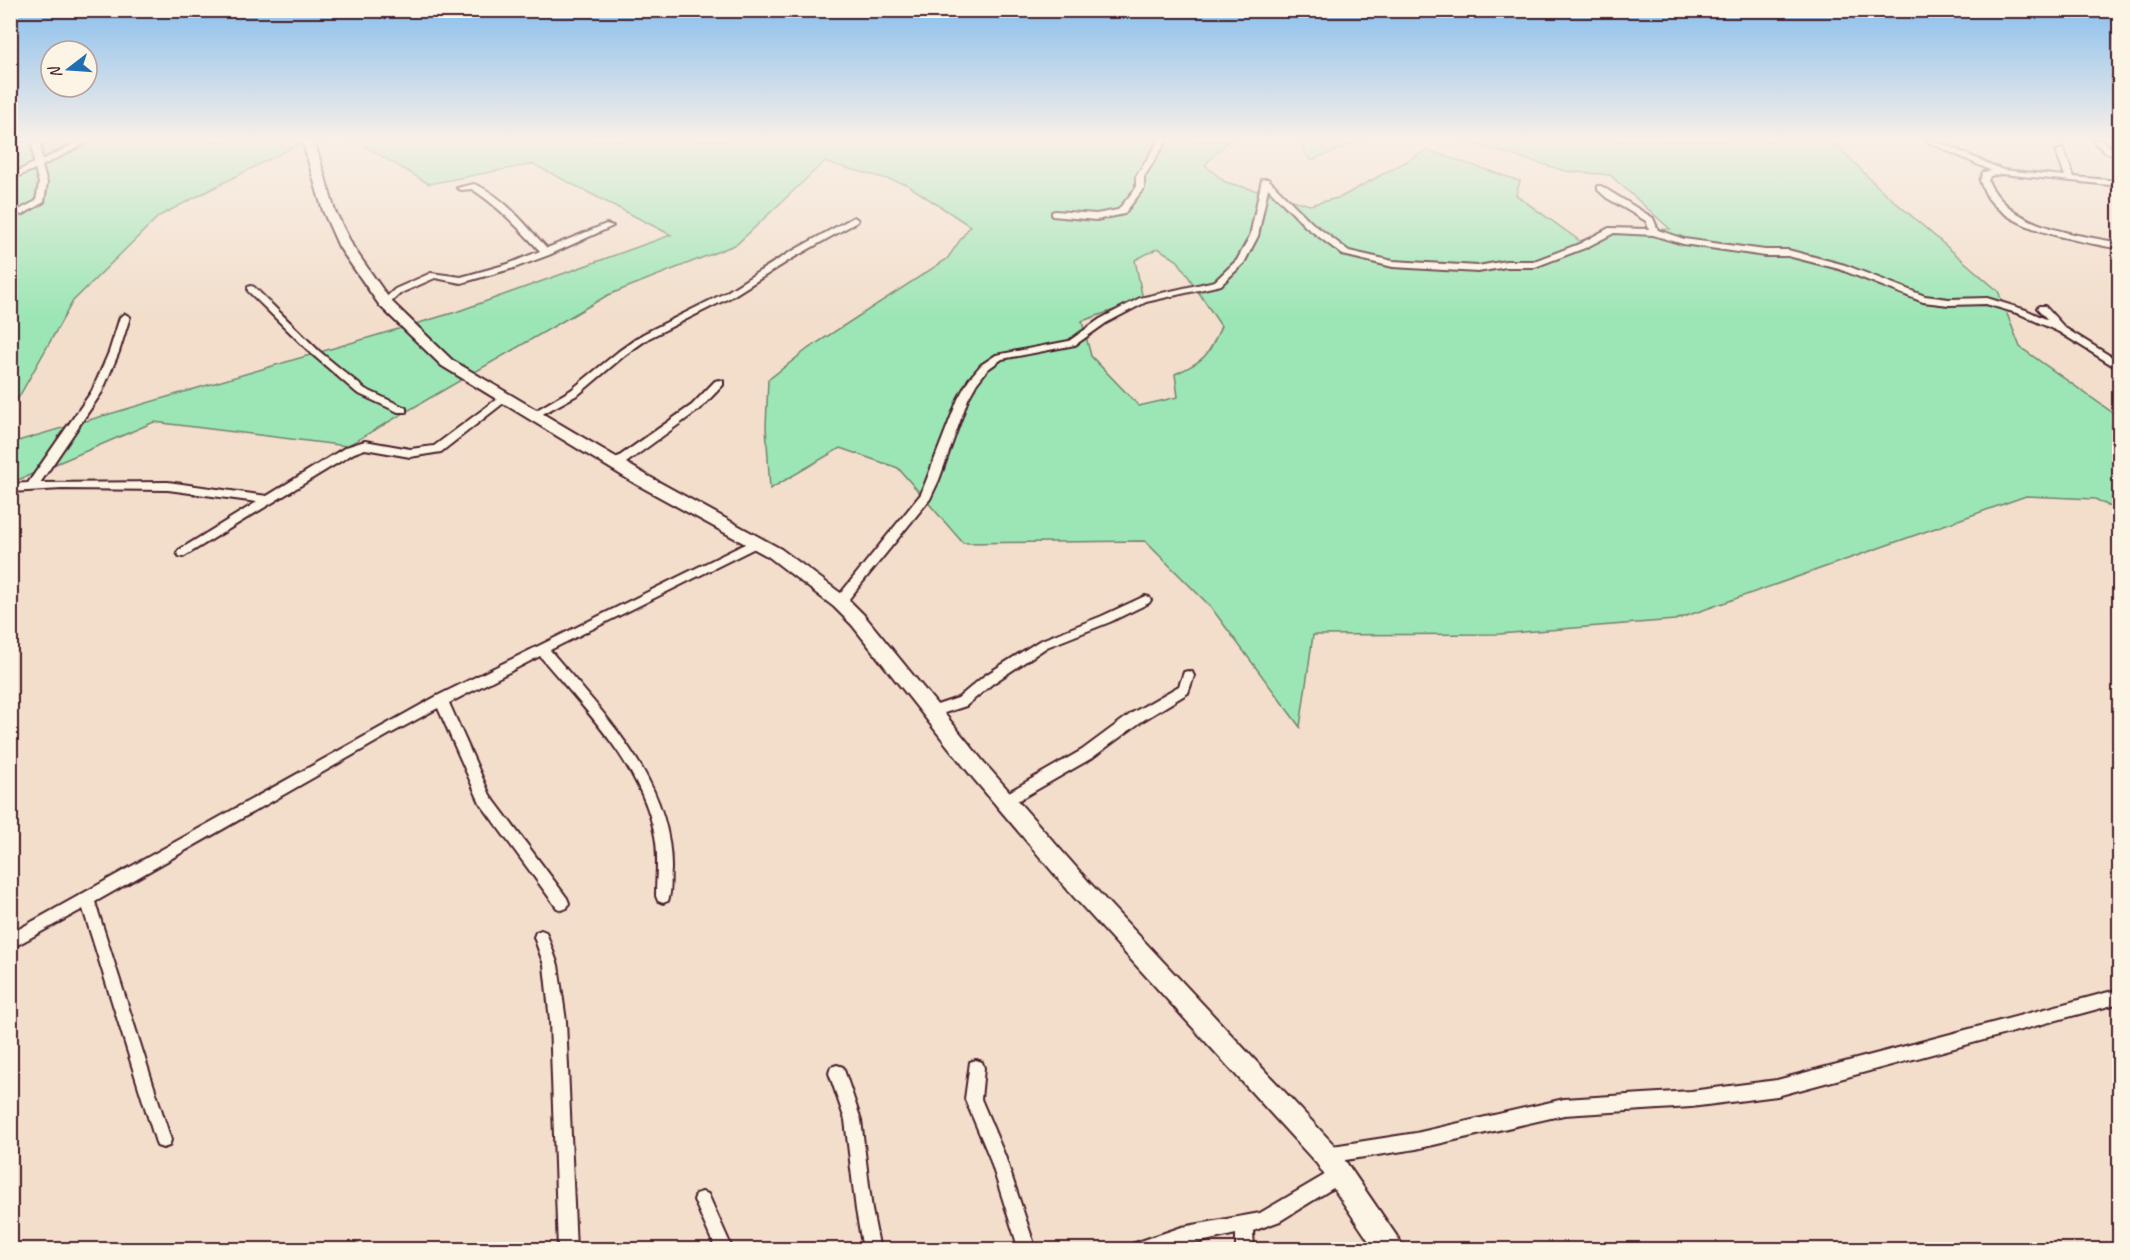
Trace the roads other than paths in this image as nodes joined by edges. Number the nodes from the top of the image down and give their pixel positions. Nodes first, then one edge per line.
1 (40, 199) edge
2 (327, 199) edge
3 (493, 199) edge
4 (1131, 199) edge
5 (1261, 199) edge
6 (1283, 199) edge
7 (1618, 199) edge
8 (1993, 199) edge
9 (22, 212) dead end
10 (1055, 214) dead end
11 (854, 220) dead end
12 (609, 226) dead end
13 (1654, 231) junction
14 (2120, 246) edge
15 (546, 253) junction
16 (251, 289) dead end
17 (385, 303) junction
18 (2042, 308) dead end
19 (125, 317) dead end
20 (2061, 330) junction
21 (2120, 368) edge
22 (720, 382) dead end
23 (505, 398) junction
24 (402, 410) dead end
25 (533, 415) junction
26 (615, 465) junction
27 (31, 487) junction
28 (10, 488) edge
29 (267, 500) junction
30 (757, 542) junction
31 (183, 553) dead end
32 (1145, 600) dead end
33 (840, 602) junction
34 (542, 649) junction
35 (1188, 676) dead end
36 (441, 700) junction
37 (932, 712) junction
38 (1005, 801) junction
39 (663, 896) dead end
40 (87, 900) junction
41 (562, 903) dead end
42 (541, 937) dead end
43 (10, 942) edge
44 (2120, 996) edge
45 (976, 1068) dead end
46 (837, 1073) dead end
47 (163, 1140) dead end
48 (1333, 1165) junction
49 (702, 1200) dead end
50 (1244, 1225) junction
51 (567, 1250) edge
52 (725, 1250) edge
53 (872, 1250) edge
54 (1028, 1250) edge
55 (1138, 1250) edge
56 (1245, 1250) edge
57 (1391, 1250) edge

1 - 9 street
2 - 17 street
3 - 15 street
4 - 10 street
5 - 33 street
6 - 13 street
7 - 13 street
8 - 14 street
11 - 25 street
12 - 15 street
13 - 20 street
15 - 17 street
16 - 24 street
17 - 23 street
18 - 20 street
19 - 27 street
20 - 21 street
22 - 26 street
23 - 25 street
23 - 29 street
25 - 26 street
26 - 30 street
27 - 28 street
27 - 29 street
29 - 31 street
30 - 33 street
30 - 34 street
32 - 37 street
33 - 37 street
34 - 36 street
34 - 39 street
35 - 38 street
36 - 40 street
36 - 41 street
37 - 38 street
38 - 48 street
40 - 43 street
40 - 47 street
42 - 51 street
44 - 48 street
45 - 54 street
46 - 53 street
48 - 50 street
48 - 57 street
49 - 52 street
50 - 55 street
50 - 56 street

